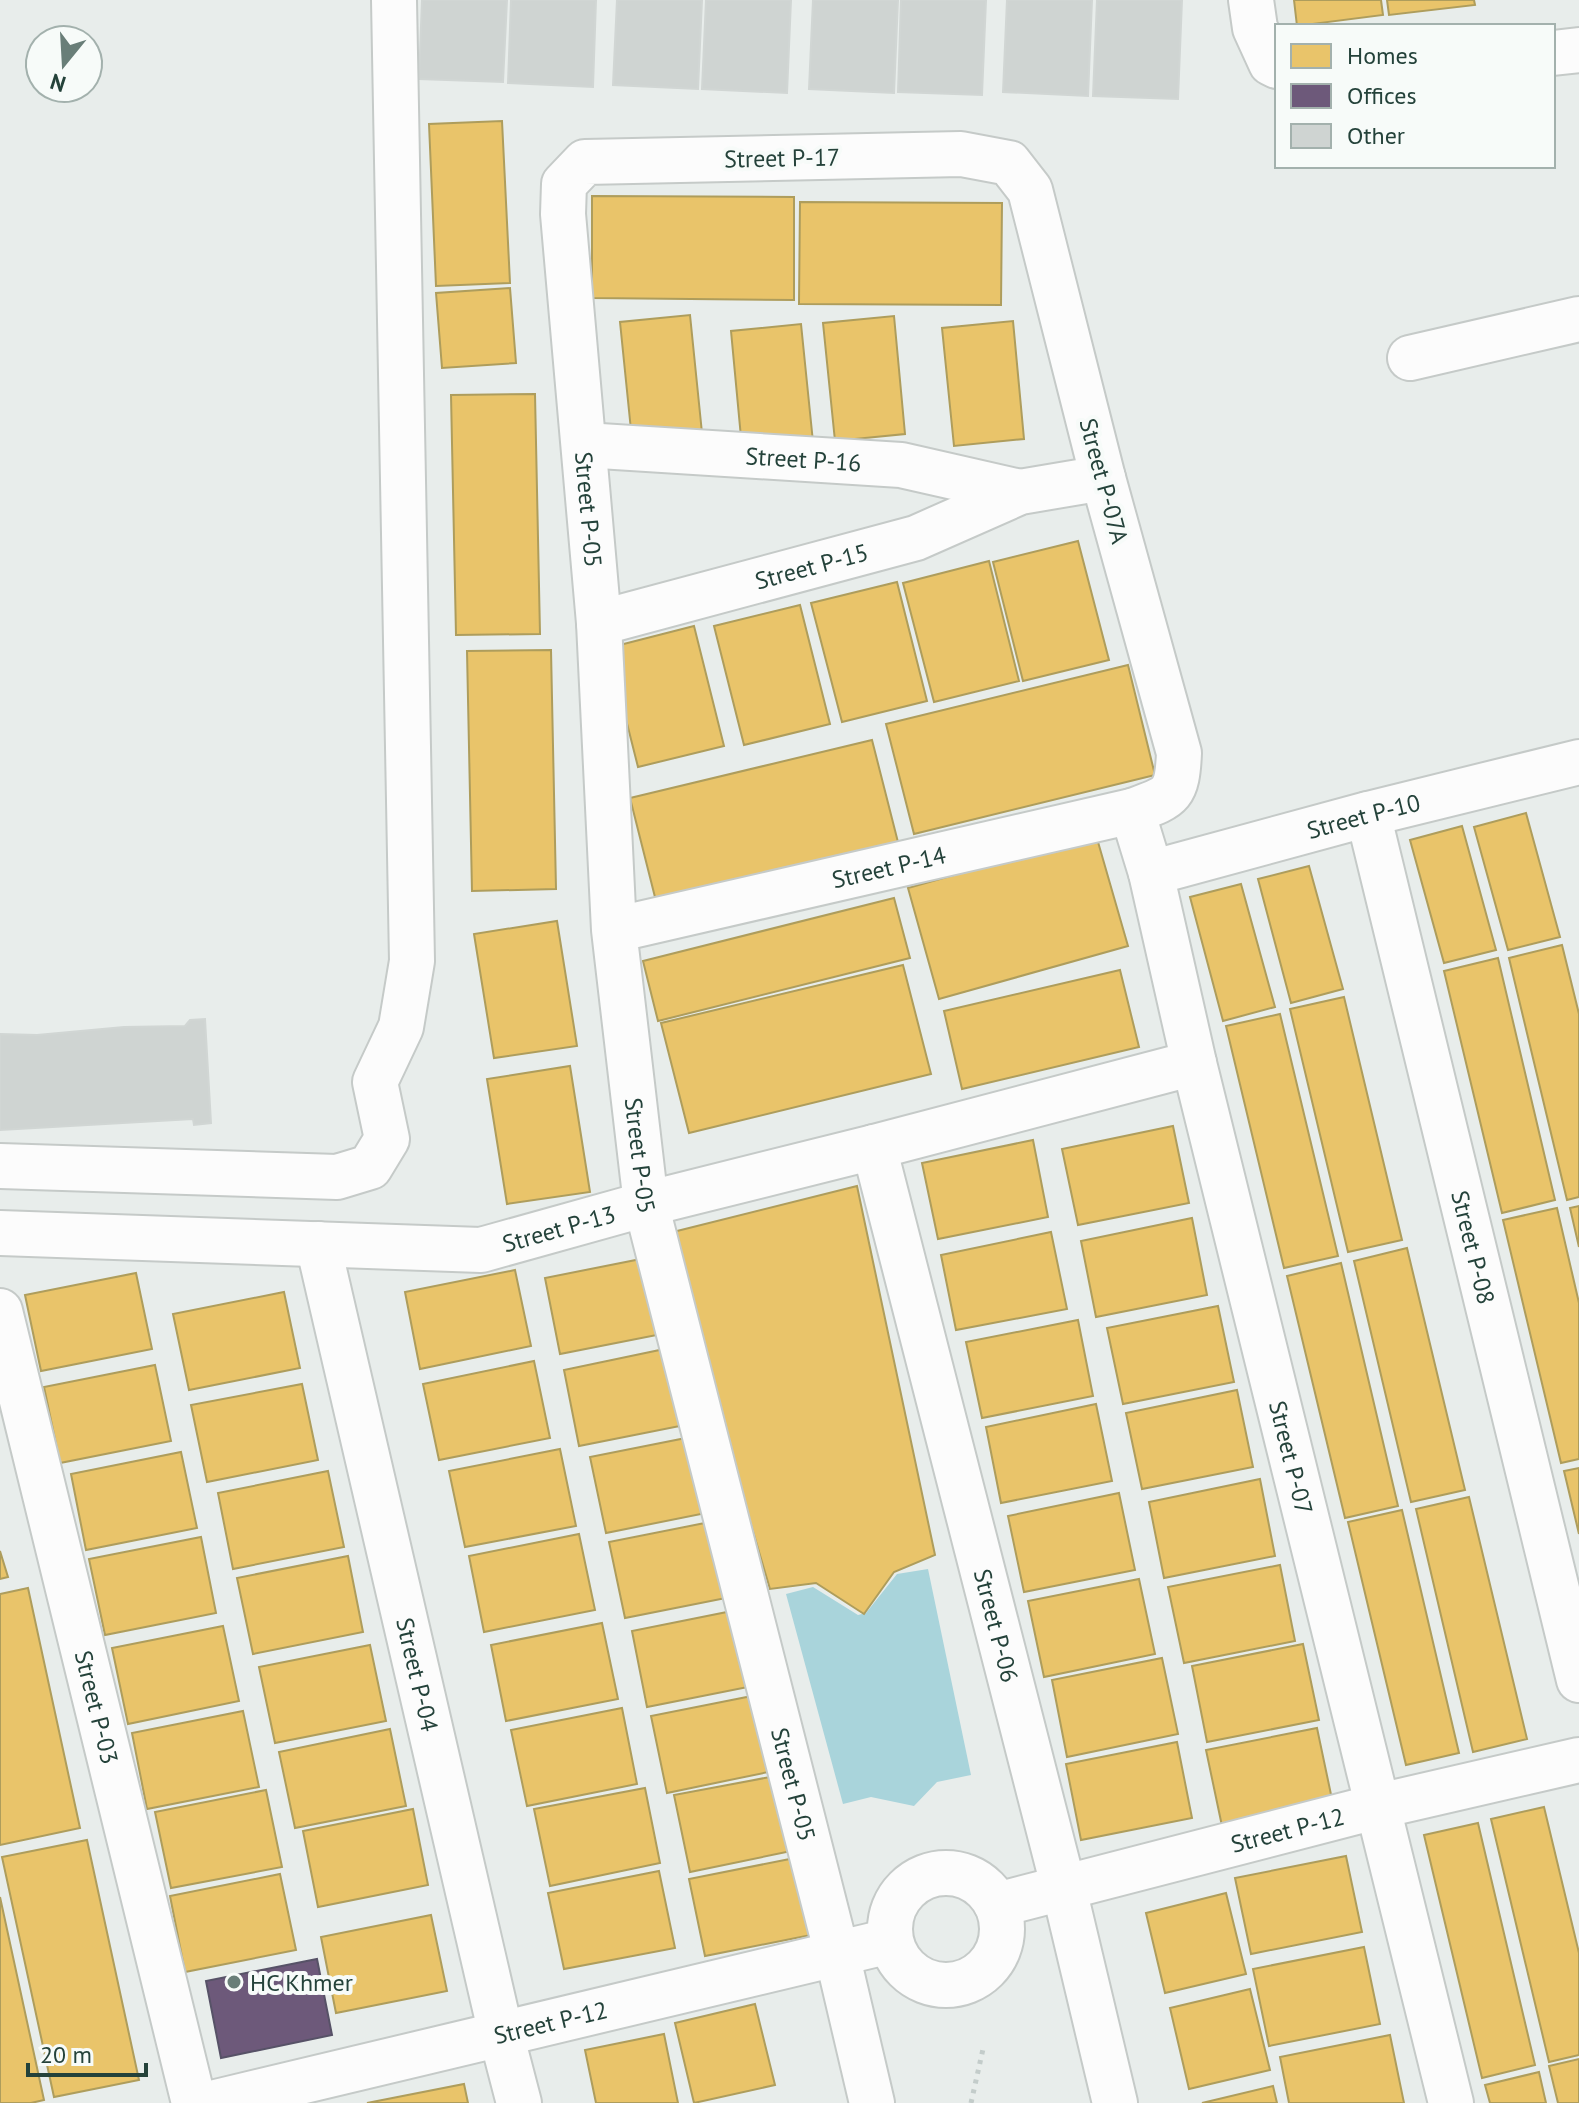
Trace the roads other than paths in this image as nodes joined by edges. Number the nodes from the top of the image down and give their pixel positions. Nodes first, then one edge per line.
1 (394, 0) edge
2 (1251, 0) edge
3 (1579, 50) edge
4 (1555, 53) edge
5 (1275, 65) edge
6 (1009, 163) joint
7 (564, 184) joint
8 (1579, 319) edge
9 (1410, 358) dead end
10 (584, 445) junction
11 (1103, 478) junction
12 (1020, 492) junction
13 (599, 623) junction
14 (1579, 762) edge
15 (1148, 805) junction
16 (1368, 814) junction
17 (1151, 873) junction
18 (614, 930) junction
19 (1194, 1063) junction
20 (874, 1147) junction
21 (0, 1166) edge
22 (646, 1204) junction
23 (0, 1233) edge
24 (318, 1244) junction
25 (0, 1311) edge
26 (1579, 1680) edge
27 (1579, 1760) edge
28 (1379, 1806) junction
29 (1064, 1889) junction
30 (997, 1905) junction
31 (890, 1941) junction
32 (837, 1954) junction
33 (501, 2034) junction
34 (194, 2103) edge
35 (212, 2103) edge
36 (519, 2103) edge
37 (872, 2103) edge
38 (1115, 2103) edge
39 (1451, 2103) edge

1 - 21 street
2 - 5 street
3 - 4 street
6 - 7 street, Street P-17
6 - 11 street, Street P-07A
7 - 10 street, Street P-05
8 - 9 street
10 - 12 street, Street P-16
10 - 13 street, Street P-05
11 - 12 street
11 - 15 street, Street P-07A
12 - 13 street, Street P-15
13 - 18 street, Street P-05
14 - 16 street, Street P-10
15 - 17 street, Street P-07
15 - 18 street, Street P-14
16 - 17 street, Street P-10
16 - 26 street, Street P-08
17 - 19 street, Street P-07
18 - 22 street, Street P-05
19 - 20 street, Street P-13
19 - 28 street, Street P-07
20 - 22 street, Street P-13
20 - 29 street, Street P-06
22 - 24 street, Street P-13
22 - 32 street, Street P-05
23 - 24 street, Street P-13
24 - 33 street, Street P-04
25 - 34 street, Street P-03
27 - 28 street, Street P-12
28 - 29 street, Street P-12
28 - 39 street, Street P-07
29 - 30 street, Street P-12
29 - 38 street, Street P-06
30 - 31 street
30 - 31 street
31 - 32 street, Street P-12
32 - 33 street, Street P-12
32 - 37 street, Street P-05
33 - 35 street, Street P-12
33 - 36 street, Street P-04

